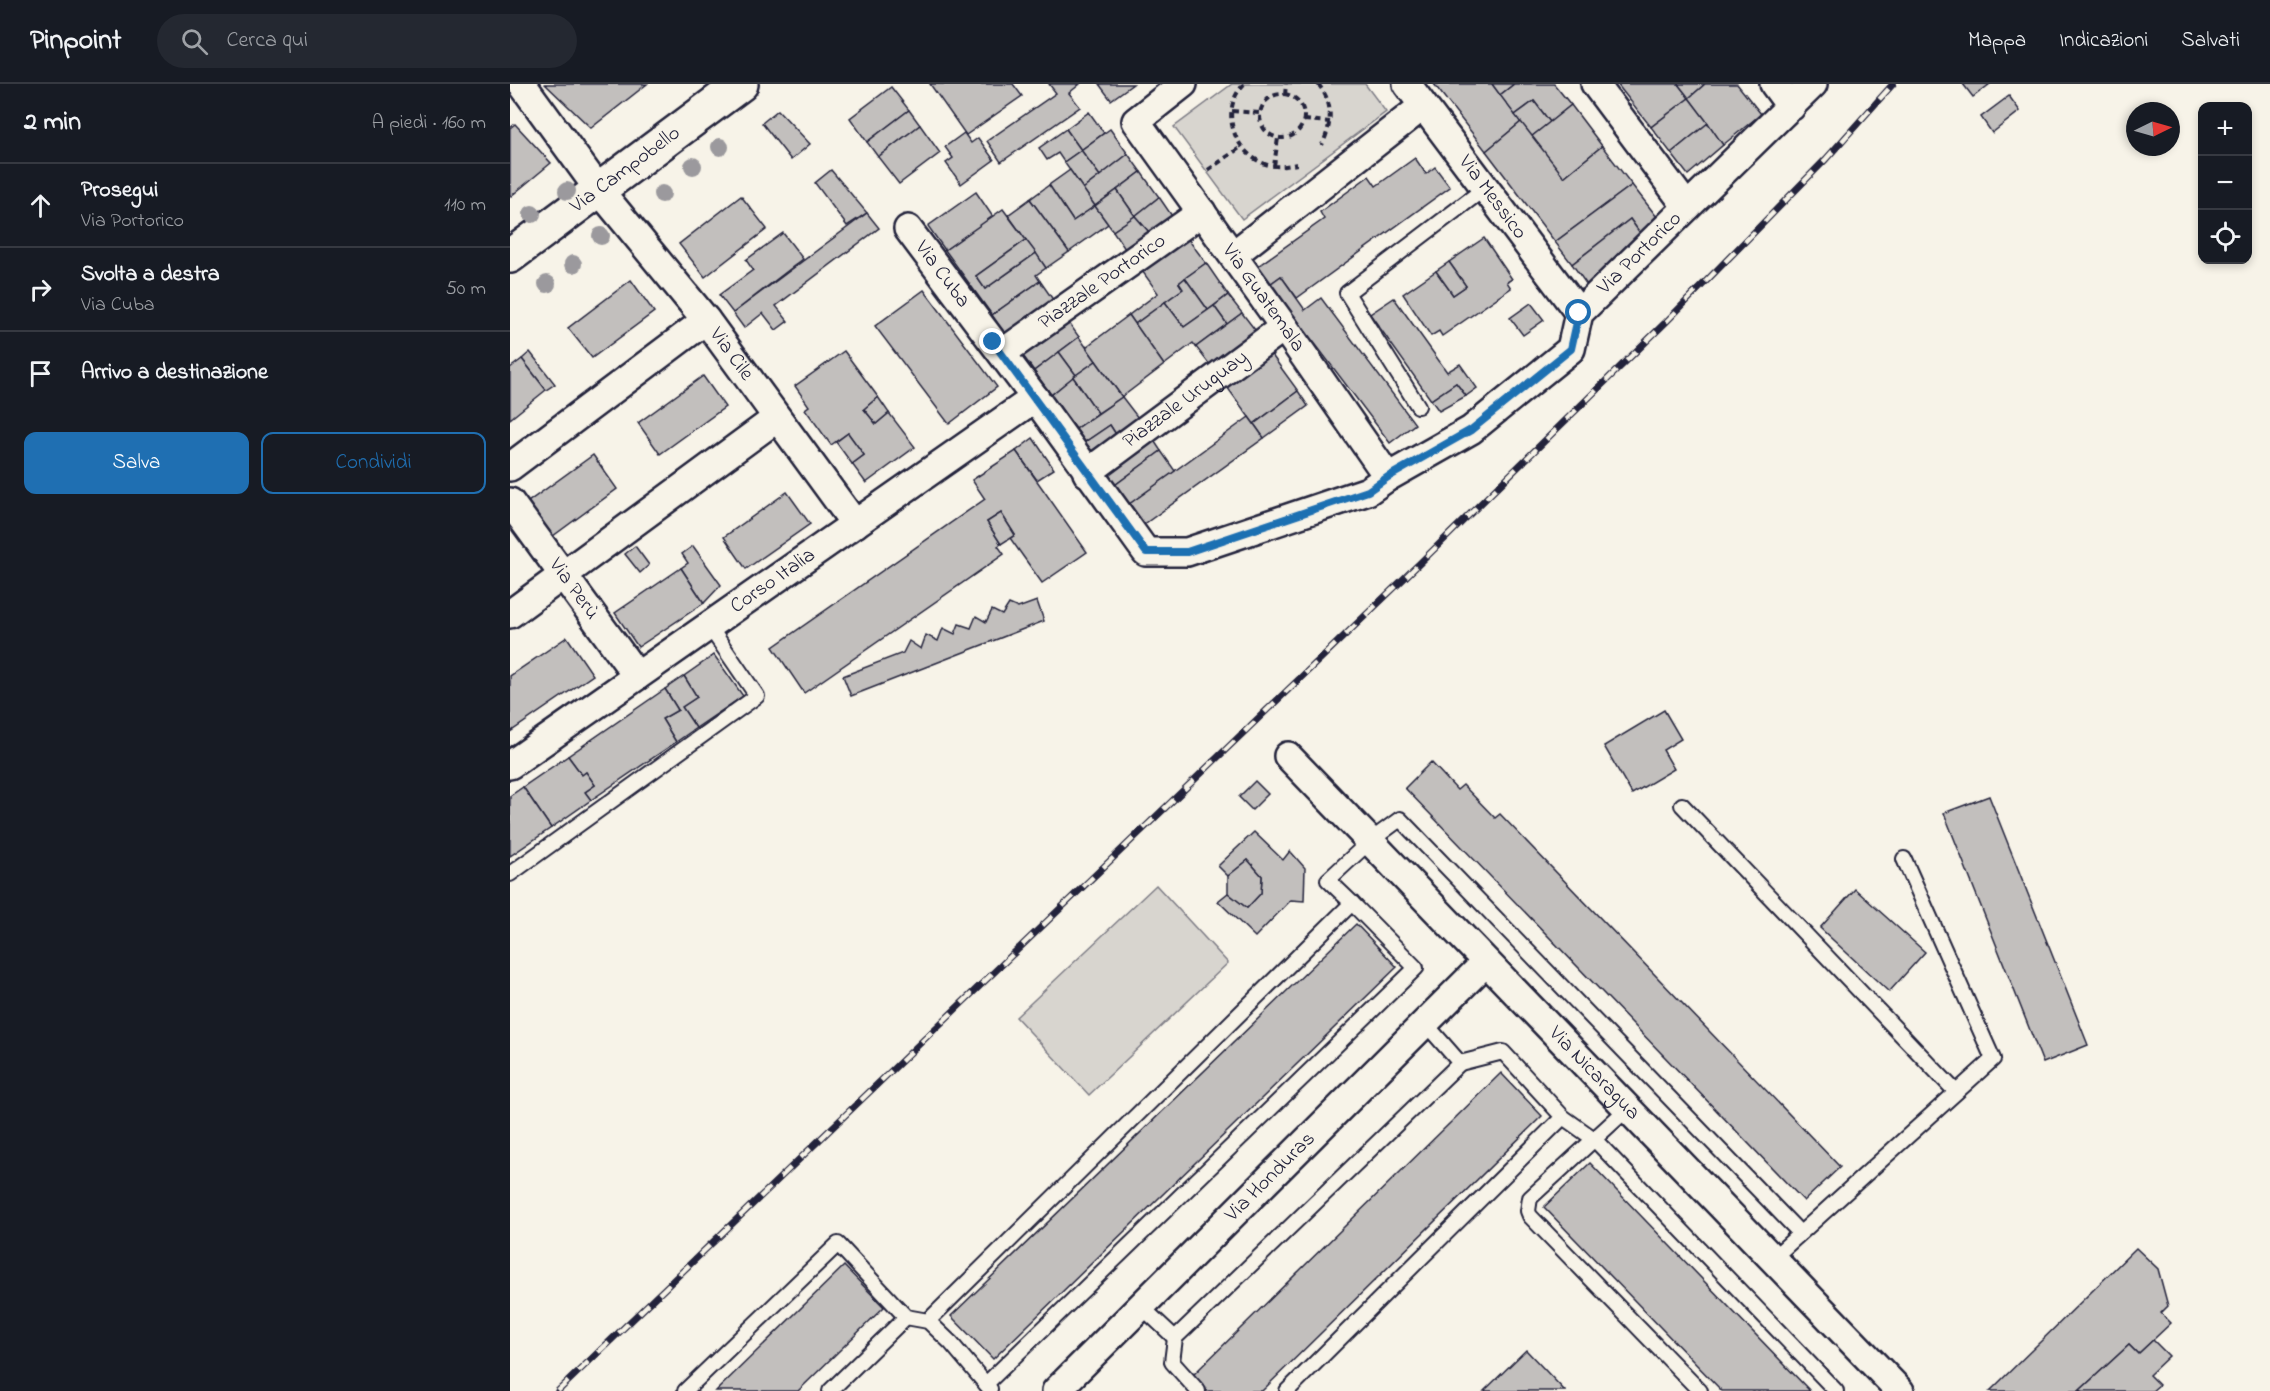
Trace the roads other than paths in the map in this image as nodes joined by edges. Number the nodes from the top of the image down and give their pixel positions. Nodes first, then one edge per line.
1 (522, 84) edge
2 (741, 84) edge
3 (1183, 84) edge
4 (1407, 84) edge
5 (1595, 84) edge
6 (1774, 84) edge
7 (1813, 84) edge
8 (1424, 106) junction
9 (1791, 107) junction
10 (1485, 188) junction
11 (599, 190) junction
12 (1687, 207) junction
13 (1202, 212) junction
14 (908, 229) dead end
15 (1233, 255) junction
16 (510, 256) edge
17 (1579, 313) junction
18 (706, 320) junction
19 (1284, 327) junction
20 (1002, 353) junction
21 (1035, 398) junction
22 (1418, 406) dead end
23 (777, 418) junction
24 (510, 467) edge
25 (1087, 473) junction
26 (1388, 477) junction
27 (510, 502) edge
28 (855, 524) junction
29 (1146, 552) joint
30 (563, 574) junction
31 (510, 614) edge
32 (709, 626) junction
33 (638, 676) junction
34 (1288, 756) dead end
35 (510, 765) edge
36 (1682, 805) dead end
37 (1370, 842) junction
38 (1904, 859) dead end
39 (510, 874) edge
40 (1352, 903) junction
41 (1485, 963) junction
42 (1425, 1023) junction
43 (1460, 1063) junction
44 (1956, 1092) junction
45 (1627, 1109) junction
46 (1563, 1117) junction
47 (1594, 1139) junction
48 (1800, 1233) junction
49 (1772, 1258) junction
50 (1141, 1306) junction
51 (906, 1317) junction
52 (928, 1321) junction
53 (1175, 1338) junction
54 (989, 1388) edge
55 (685, 1391) edge
56 (830, 1391) edge
57 (1056, 1391) edge
58 (1198, 1391) edge
59 (1287, 1391) edge
60 (1700, 1391) edge
61 (1836, 1391) edge
62 (1900, 1391) edge

1 - 11 street, Via Cile
2 - 11 main road, Via Campobello
3 - 13 street, Via Guatemala
4 - 8 street, Via Messico
5 - 12 street
6 - 9 street
7 - 9 street, Via Portorico
8 - 10 street, Via Messico
8 - 15 street
9 - 12 street, Via Portorico
10 - 17 street, Via Messico
10 - 22 lane
11 - 16 main road, Via Campobello
11 - 18 street, Via Cile
12 - 17 street, Via Portorico
13 - 15 street, Via Guatemala
13 - 20 street, Piazzale Portorico
14 - 20 street, Via Cuba
15 - 19 street, Via Guatemala
17 - 26 street, Via Portorico
18 - 23 street, Via Cile
18 - 24 street
19 - 25 street, Piazzale Uruguay
19 - 26 street, Via Guatemala
20 - 21 street, Via Cuba
21 - 25 street, Via Cuba
21 - 28 street, Corso Italia
23 - 28 street, Via Cile
23 - 30 street
25 - 29 street, Via Cuba
26 - 29 street, Via Portorico
27 - 30 street, Via Perù
28 - 32 street, Corso Italia
30 - 31 street
30 - 33 street, Via Perù
32 - 33 street, Corso Italia
32 - 39 lane
33 - 35 street, Corso Italia
34 - 37 street, Via Nicaragua
36 - 44 lane
37 - 40 lane
37 - 41 street, Via Nicaragua
37 - 48 lane
38 - 44 lane
40 - 52 lane
40 - 54 lane
41 - 42 street, Via Honduras
41 - 45 street, Via Nicaragua
42 - 43 lane
42 - 50 street, Via Honduras
43 - 46 lane
43 - 53 lane
44 - 48 lane
45 - 47 lane
45 - 49 street, Via Nicaragua
46 - 47 lane
46 - 59 lane
47 - 60 lane
47 - 61 lane
48 - 49 lane
49 - 62 street, Via Nicaragua
50 - 53 lane
50 - 57 street, Via Honduras
51 - 52 lane
51 - 55 lane
51 - 56 lane
52 - 54 lane
53 - 58 lane

